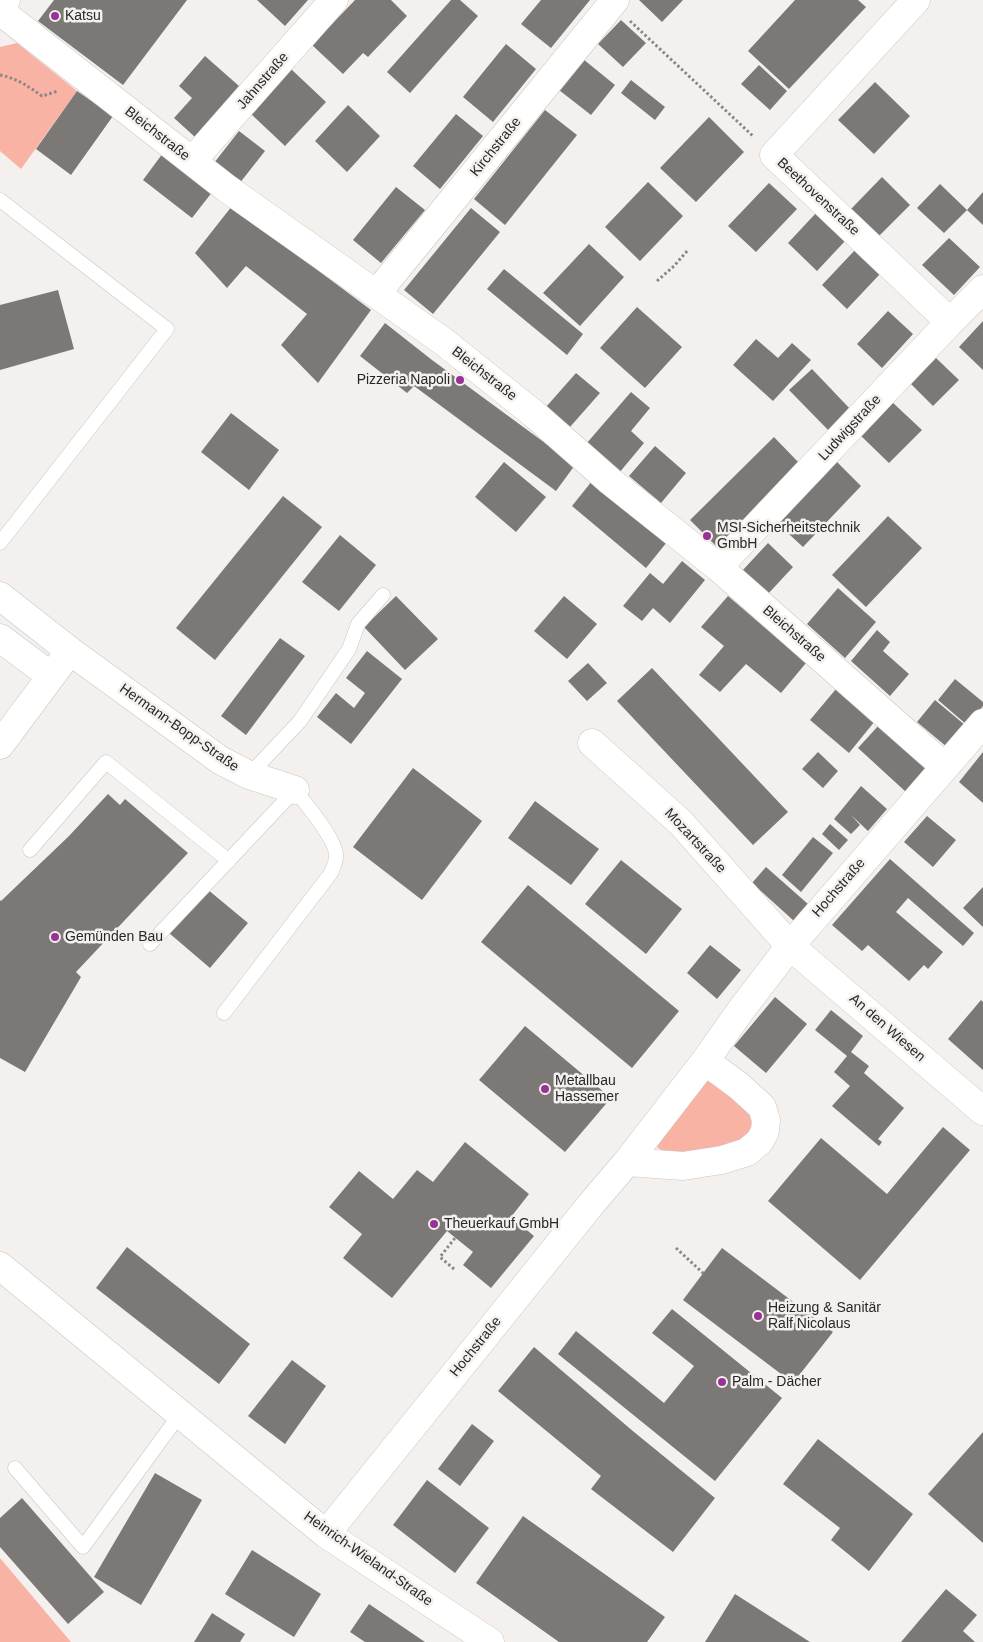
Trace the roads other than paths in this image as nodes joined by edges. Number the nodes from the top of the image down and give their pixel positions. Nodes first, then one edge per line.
1 (6, 0) edge
2 (334, 0) edge
3 (916, 0) edge
4 (613, 2) edge
5 (0, 10) edge
6 (192, 161) junction
7 (0, 200) edge
8 (983, 289) edge
9 (377, 293) junction
10 (950, 322) junction
11 (0, 543) edge
12 (718, 568) junction
13 (384, 595) dead end
14 (0, 596) edge
15 (0, 638) edge
16 (70, 650) junction
17 (51, 676) junction
18 (983, 723) edge
19 (592, 743) dead end
20 (0, 744) edge
21 (944, 766) junction
22 (249, 775) junction
23 (295, 790) junction
24 (30, 850) dead end
25 (229, 861) junction
26 (150, 944) dead end
27 (790, 946) junction
28 (224, 1013) dead end
29 (705, 1061) junction
30 (983, 1111) edge
31 (627, 1162) junction
32 (0, 1266) edge
33 (180, 1414) junction
34 (16, 1468) dead end
35 (326, 1534) junction
36 (490, 1642) edge

1 - 5 street
2 - 6 street, Jahnstraße
3 - 10 street, Beethovenstraße
4 - 9 street, Kirchstraße
5 - 6 street, Bleichstraße
6 - 9 street, Bleichstraße
7 - 11 lane
8 - 10 street, Ludwigstraße
9 - 12 street, Bleichstraße
10 - 12 street, Ludwigstraße
12 - 21 street, Bleichstraße
13 - 22 lane
14 - 16 street, Hermann-Bopp-Straße
15 - 17 street
16 - 17 street
16 - 22 street, Hermann-Bopp-Straße
17 - 20 street
18 - 21 street, Hochstraße
19 - 27 street, Mozartstraße
21 - 27 street, Hochstraße
22 - 23 street, Hermann-Bopp-Straße
23 - 25 lane
23 - 28 lane
24 - 25 lane
25 - 26 lane
27 - 29 street, Hochstraße
27 - 30 street, An den Wiesen
29 - 31 street, Hochstraße
29 - 31 street
31 - 35 street, Hochstraße
32 - 33 street, Heinrich-Wieland-Straße
33 - 34 lane
33 - 35 street, Heinrich-Wieland-Straße
35 - 36 street, Heinrich-Wieland-Straße

